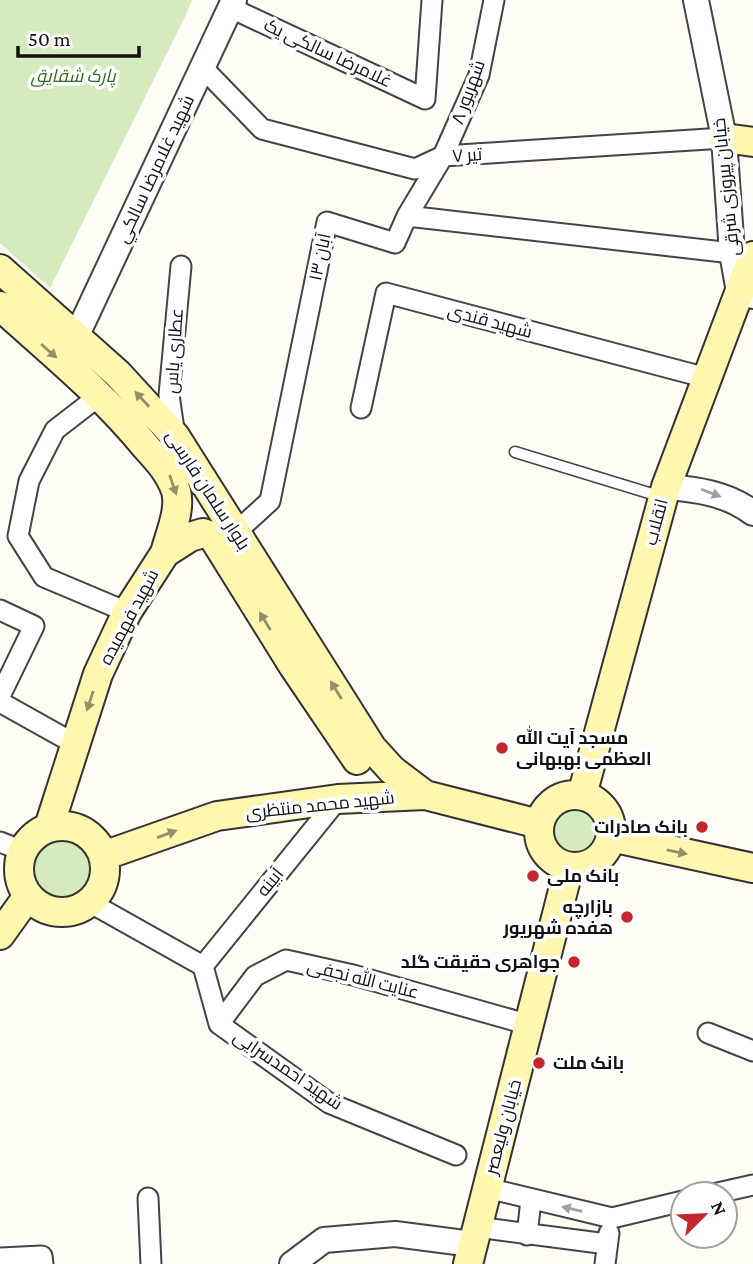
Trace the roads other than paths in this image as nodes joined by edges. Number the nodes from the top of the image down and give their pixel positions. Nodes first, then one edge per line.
1 (432, 0) edge
2 (494, 0) edge
3 (696, 0) edge
4 (233, 4) edge
5 (203, 68) junction
6 (724, 138) junction
7 (753, 142) edge
8 (443, 156) junction
9 (407, 216) junction
10 (743, 254) edge
11 (181, 266) dead end
12 (0, 269) edge
13 (746, 294) edge
14 (0, 306) edge
15 (76, 337) junction
16 (707, 378) junction
17 (99, 396) junction
18 (361, 408) dead end
19 (175, 436) junction
20 (515, 452) dead end
21 (664, 492) junction
22 (753, 513) edge
23 (236, 532) junction
24 (165, 553) junction
25 (0, 610) edge
26 (127, 612) junction
27 (0, 696) edge
28 (0, 702) edge
29 (75, 744) junction
30 (364, 754) junction
31 (64, 782) junction
32 (425, 795) junction
33 (582, 795) junction
34 (338, 799) junction
35 (539, 824) junction
36 (50, 827) junction
37 (611, 837) junction
38 (11, 847) edge
39 (131, 847) junction
40 (103, 856) junction
41 (569, 866) junction
42 (753, 868) edge
43 (29, 896) junction
44 (89, 902) junction
45 (0, 934) edge
46 (203, 966) junction
47 (219, 1024) junction
48 (530, 1025) junction
49 (708, 1033) dead end
50 (753, 1051) edge
51 (456, 1155) dead end
52 (487, 1188) junction
53 (148, 1198) dead end
54 (531, 1200) junction
55 (669, 1204) edge
56 (612, 1218) junction
57 (527, 1235) junction
58 (607, 1244) junction
59 (472, 1245) edge
60 (0, 1258) edge
61 (43, 1264) edge
62 (151, 1264) edge
63 (292, 1264) edge
64 (605, 1264) edge

1 - 4 street, غلامرضا سالکی یک
2 - 8 street, ۸ شهریور
3 - 6 street, خیابان پیروزی شرقی
4 - 5 street, شهید غلامرضا سالکي
5 - 8 street, ۷ تیر
5 - 15 street, شهید غلامرضا سالکي
6 - 7 main road
6 - 8 street, ۷ تیر
6 - 10 street, خیابان پیروزی شرقی
8 - 9 street, ۸ شهریور
9 - 10 street
9 - 23 street, ۱۳ آبان
10 - 13 main road, انقلاب
11 - 19 street, عطاری یاس
12 - 15 main road, بلوار سلمان فارسی
13 - 16 main road, انقلاب
14 -> 17 main road, بلوار سلمان فارسی
19 -> 15 main road, بلوار سلمان فارسی
16 - 18 street, شهید قندی
16 - 21 main road, انقلاب
17 -> 24 main road, بلوار سلمان فارسی
17 - 26 street
19 - 23 main road, بلوار سلمان فارسی
20 - 21 lane
21 -> 22 street
21 - 33 main road, انقلاب
30 -> 23 main road, بلوار سلمان فارسی
24 - 26 main road, شهید فهمیده
30 -> 24 main road, شهید فهمیده
25 - 27 street
26 -> 29 main road, شهید فهمیده
28 - 29 street
29 - 31 main road, شهید فهمیده
30 - 32 main road
30 - 34 main road
31 - 36 main road, شهید فهمیده
31 - 39 main road
32 - 34 main road, شهید محمد منتظری
32 - 35 main road, شهید محمد منتظری
33 - 35 main road
33 - 37 main road
39 -> 34 main road, شهید محمد منتظری
34 - 46 street, آبینه
35 - 41 main road
36 - 38 main road
36 - 40 main road
37 - 41 main road
37 -> 42 main road
38 - 43 main road
39 - 40 main road, شهید محمد منتظری
40 - 44 main road
41 - 48 main road, خیابان ولیعصر
43 - 44 main road
43 - 45 main road
44 - 46 street
46 - 47 street, شهید احمدسرایی
47 - 48 street, عنایت الله نجفی
47 - 51 street, شهید احمدسرایی
48 - 52 main road, خیابان ولیعصر
49 - 50 street
52 - 54 street
52 - 59 main road, خیابان ولیعصر
53 - 62 street
56 -> 54 street
54 - 57 street
55 - 56 street
56 - 58 street
57 - 58 street
57 - 59 street
58 - 64 street
59 - 63 street
60 - 61 street

